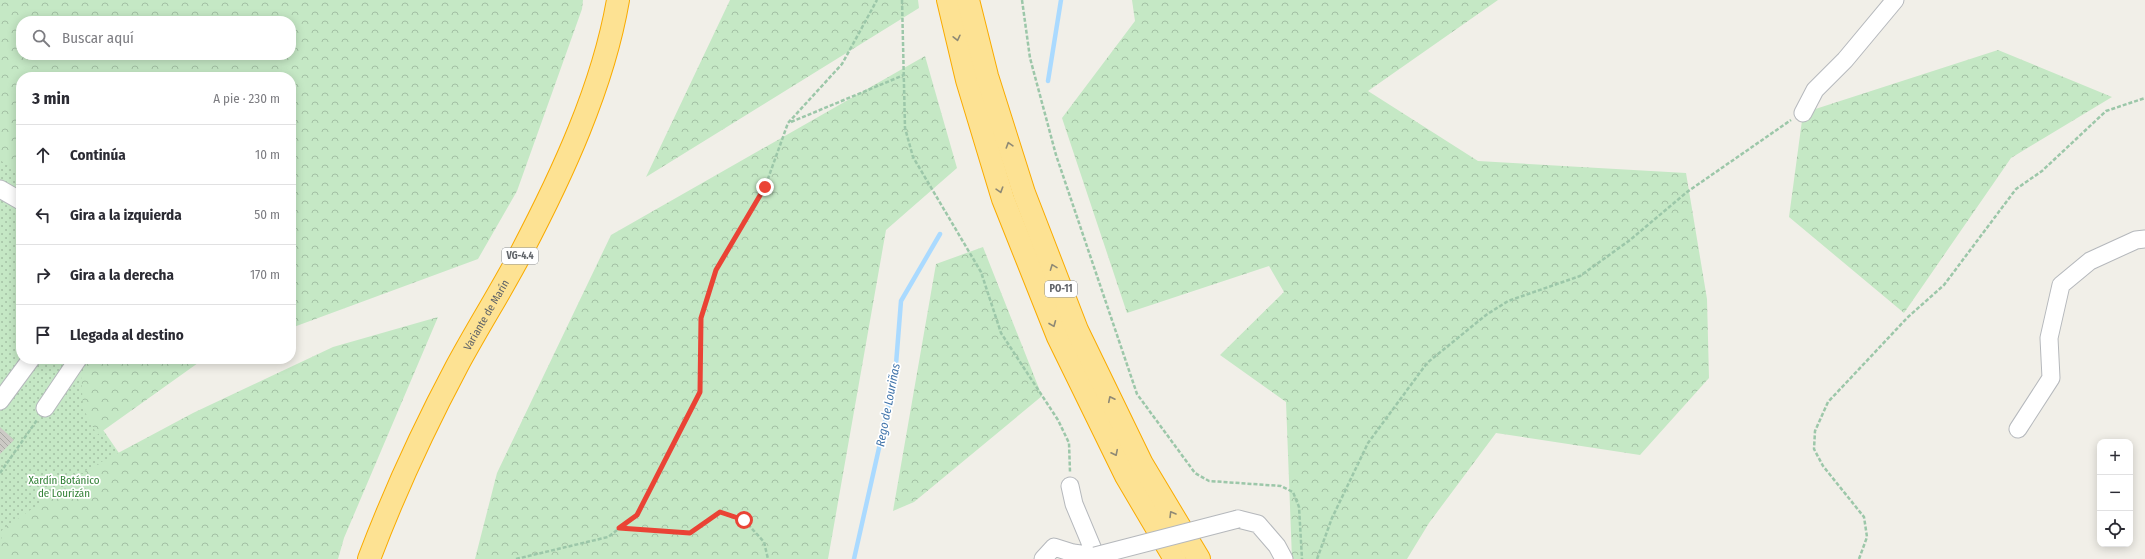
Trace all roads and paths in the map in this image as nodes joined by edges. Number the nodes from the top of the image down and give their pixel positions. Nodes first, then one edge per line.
1 (618, 0) edge
2 (877, 0) edge
3 (902, 0) edge
4 (948, 0) edge
5 (968, 0) edge
6 (1022, 0) edge
7 (1895, 0) edge
8 (904, 75) junction
9 (2145, 98) edge
10 (1803, 113) joint
11 (788, 123) junction
12 (0, 189) edge
13 (16, 198) edge
14 (2145, 239) edge
15 (27, 364) edge
16 (75, 364) edge
17 (0, 401) edge
18 (45, 408) joint
19 (2018, 429) dead end
20 (0, 473) edge
21 (1070, 486) joint
22 (619, 528) junction
23 (1096, 557) edge
24 (369, 559) edge
25 (516, 559) edge
26 (768, 559) edge
27 (1043, 559) edge
28 (1175, 559) edge
29 (1199, 559) edge
30 (1284, 559) edge
31 (1302, 559) edge
32 (1317, 559) edge
33 (1859, 559) edge

1 - 24 highway, Variante de Marín / VG-4.4
2 - 11 path
3 - 8 path
4 -> 28 highway, PO-11
29 -> 5 highway, PO-11
6 - 31 path
7 - 10 street
8 - 11 path
8 - 21 path
9 - 33 path
10 - 32 path
11 - 22 path
12 - 13 street
14 - 19 street
15 - 17 street
16 - 18 street
18 - 20 path
21 - 23 street
22 - 25 path
22 - 26 path
23 - 27 street
23 - 30 street, bridge

